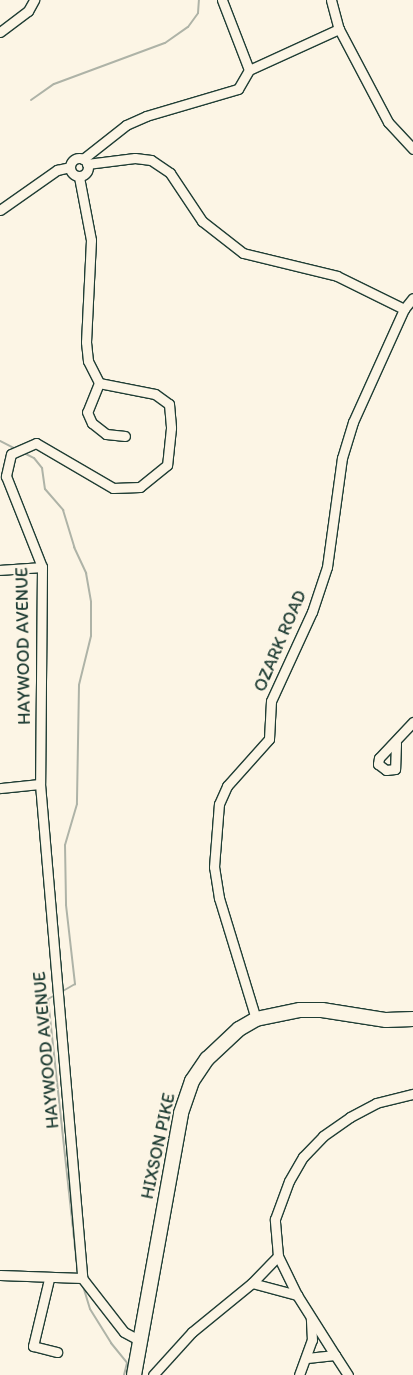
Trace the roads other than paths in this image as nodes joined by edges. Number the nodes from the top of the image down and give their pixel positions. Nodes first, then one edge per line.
1 (34, 0) edge
2 (222, 0) edge
3 (331, 0) edge
4 (339, 29) junction
5 (0, 32) edge
6 (249, 70) junction
7 (413, 149) edge
8 (85, 162) junction
9 (70, 167) junction
10 (79, 176) junction
11 (0, 210) edge
12 (413, 298) edge
13 (404, 310) junction
14 (98, 383) junction
15 (125, 436) dead end
16 (42, 567) junction
17 (0, 570) edge
18 (413, 722) edge
19 (396, 743) dead end
20 (40, 784) junction
21 (0, 788) edge
22 (256, 1019) junction
23 (413, 1019) edge
24 (413, 1094) edge
25 (278, 1256) junction
26 (0, 1275) edge
27 (82, 1278) junction
28 (49, 1279) junction
29 (252, 1283) junction
30 (296, 1295) junction
31 (311, 1318) junction
32 (141, 1341) junction
33 (57, 1352) dead end
34 (335, 1355) junction
35 (307, 1358) junction
36 (134, 1375) edge
37 (153, 1375) edge
38 (299, 1375) edge
39 (348, 1375) edge

1 - 5 street
2 - 6 street
3 - 4 street
4 - 6 street
4 - 7 street
6 - 8 street
8 - 9 street
8 - 10 street
8 - 13 street
9 - 10 street
9 - 11 street
10 - 14 street
12 - 13 street, OZARK ROAD
13 - 22 street, OZARK ROAD
14 - 15 street
14 - 16 street, HAYWOOD AVENUE
16 - 17 street
16 - 20 street, HAYWOOD AVENUE
18 - 19 street
20 - 21 street
20 - 27 street, HAYWOOD AVENUE
22 - 23 main road, HIXSON PIKE
22 - 32 main road, HIXSON PIKE
24 - 25 street
25 - 29 street
25 - 30 street
26 - 28 street
27 - 28 street
27 - 32 street
28 - 33 street
29 - 30 street
29 - 37 street
30 - 31 street
31 - 34 street
31 - 35 street
32 - 36 main road, HIXSON PIKE
34 - 35 street
34 - 39 street
35 - 38 street

